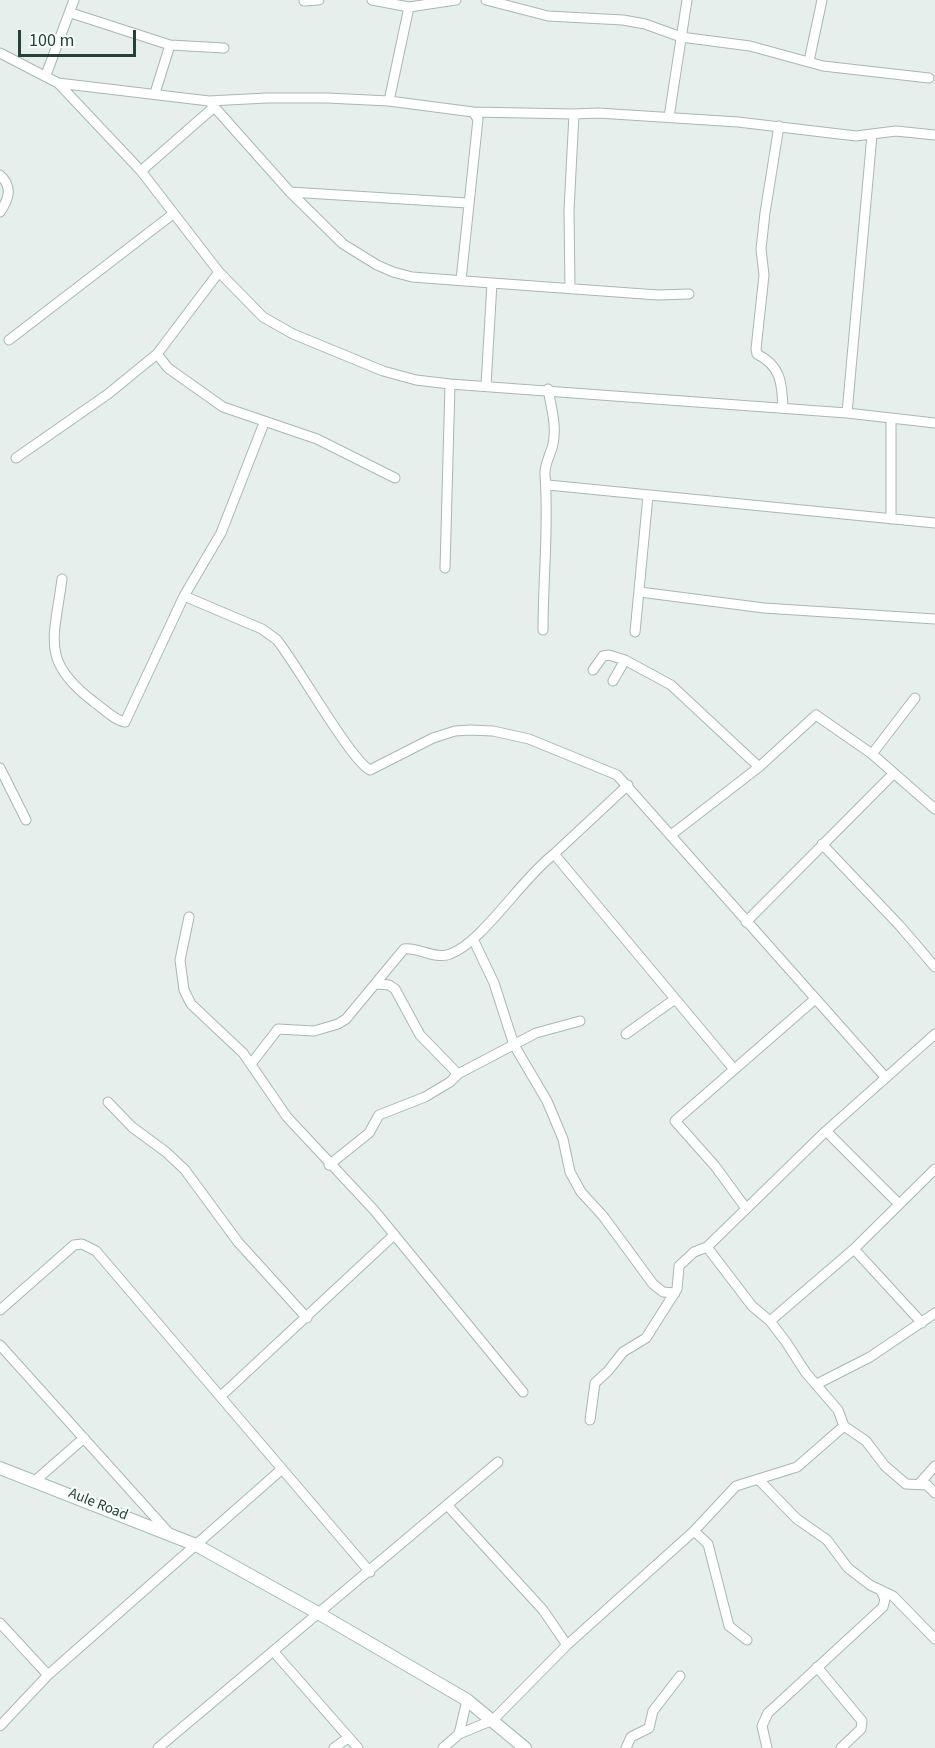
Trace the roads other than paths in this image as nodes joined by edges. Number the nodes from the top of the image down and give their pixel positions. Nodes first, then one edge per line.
1 (74, 0) edge
2 (318, 0) edge
3 (372, 0) edge
4 (453, 0) edge
5 (486, 0) edge
6 (687, 0) edge
7 (822, 0) edge
8 (304, 1) edge
9 (410, 7) junction
10 (71, 13) junction
11 (681, 37) junction
12 (170, 45) junction
13 (224, 48) dead end
14 (0, 53) edge
15 (809, 61) junction
16 (46, 75) junction
17 (929, 78) dead end
18 (58, 83) junction
19 (155, 93) junction
20 (389, 101) junction
21 (211, 105) junction
22 (473, 112) junction
23 (574, 114) junction
24 (669, 117) junction
25 (779, 126) junction
26 (872, 135) junction
27 (935, 135) edge
28 (141, 171) junction
29 (0, 175) edge
30 (290, 192) junction
31 (467, 203) junction
32 (0, 212) edge
33 (173, 214) junction
34 (219, 272) junction
35 (461, 280) junction
36 (492, 283) junction
37 (570, 286) junction
38 (689, 294) dead end
39 (9, 340) dead end
40 (157, 354) junction
41 (450, 384) junction
42 (486, 385) junction
43 (548, 389) junction
44 (783, 408) junction
45 (847, 412) junction
46 (891, 418) junction
47 (264, 423) junction
48 (935, 423) edge
49 (16, 458) dead end
50 (394, 478) dead end
51 (548, 485) junction
52 (648, 496) junction
53 (891, 519) junction
54 (935, 523) edge
55 (445, 568) dead end
56 (63, 579) dead end
57 (640, 592) junction
58 (184, 596) junction
59 (935, 619) edge
60 (543, 630) dead end
61 (635, 632) dead end
62 (625, 660) junction
63 (593, 670) dead end
64 (613, 681) dead end
65 (915, 698) dead end
66 (872, 754) junction
67 (759, 767) junction
68 (0, 768) edge
69 (894, 773) junction
70 (628, 785) junction
71 (935, 809) edge
72 (26, 820) dead end
73 (670, 835) junction
74 (822, 844) junction
75 (554, 854) junction
76 (189, 917) dead end
77 (746, 922) junction
78 (473, 939) junction
79 (935, 967) edge
80 (376, 984) junction
81 (675, 999) junction
82 (814, 1000) junction
83 (580, 1021) dead end
84 (626, 1034) dead end
85 (935, 1034) edge
86 (514, 1045) junction
87 (252, 1064) junction
88 (733, 1068) junction
89 (458, 1074) junction
90 (886, 1078) junction
91 (108, 1102) dead end
92 (826, 1131) junction
93 (329, 1165) junction
94 (935, 1169) edge
95 (899, 1204) junction
96 (746, 1207) junction
97 (394, 1235) junction
98 (707, 1247) junction
99 (854, 1249) junction
100 (675, 1293) junction
101 (0, 1310) edge
102 (935, 1313) edge
103 (307, 1317) junction
104 (770, 1321) junction
105 (922, 1323) junction
106 (0, 1345) edge
107 (817, 1384) junction
108 (523, 1392) dead end
109 (221, 1396) junction
110 (590, 1420) dead end
111 (844, 1426) junction
112 (84, 1438) junction
113 (498, 1462) dead end
114 (935, 1466) edge
115 (0, 1468) edge
116 (282, 1469) junction
117 (758, 1479) junction
118 (36, 1480) junction
119 (919, 1484) junction
120 (935, 1493) edge
121 (448, 1506) junction
122 (694, 1531) junction
123 (170, 1534) junction
124 (196, 1545) junction
125 (370, 1572) junction
126 (881, 1591) junction
127 (318, 1613) junction
128 (0, 1623) edge
129 (935, 1639) edge
130 (747, 1640) dead end
131 (567, 1645) junction
132 (273, 1652) junction
133 (817, 1667) junction
134 (48, 1675) junction
135 (680, 1676) dead end
136 (467, 1700) junction
137 (493, 1720) junction
138 (0, 1726) edge
139 (459, 1734) junction
140 (348, 1737) junction
141 (158, 1748) edge
142 (334, 1748) edge
143 (358, 1748) edge
144 (443, 1748) edge
145 (525, 1748) edge
146 (626, 1748) edge
147 (767, 1748) edge
148 (841, 1748) edge

1 - 10 street
2 - 8 street
3 - 9 street
4 - 9 street
5 - 11 street
6 - 11 street
7 - 15 street
9 - 20 street
10 - 12 street
10 - 16 street
11 - 15 street
11 - 24 street
12 - 13 street
12 - 19 street
14 - 16 street
15 - 17 street
16 - 18 street
18 - 19 street
18 - 28 street
19 - 21 street
20 - 21 street
20 - 22 street
21 - 28 street
21 - 30 street
22 - 23 street
22 - 31 street
23 - 24 street
23 - 37 street
24 - 25 street
25 - 26 street
25 - 44 street
26 - 27 street
26 - 45 street
28 - 33 street
29 - 32 street
30 - 31 street
30 - 35 street
31 - 35 street
33 - 34 street
33 - 39 street
34 - 40 street
34 - 41 street
35 - 36 street
36 - 37 street
36 - 42 street
37 - 38 street
40 - 47 street
40 - 49 street
41 - 42 street
41 - 55 street
42 - 43 street
43 - 44 street
43 - 51 street
44 - 45 street
45 - 46 street
46 - 48 street
46 - 53 street
47 - 50 street
47 - 58 street
51 - 52 street
51 - 60 street
52 - 53 street
52 - 57 street
53 - 54 street
56 - 58 street
57 - 59 street
57 - 61 street
58 - 70 street
62 - 63 street
62 - 64 street
62 - 67 street
65 - 66 street
66 - 67 street
66 - 69 street
67 - 73 street
68 - 72 street
69 - 71 street
69 - 74 street
70 - 73 street
70 - 75 street
73 - 77 street
74 - 77 street
74 - 79 street
75 - 78 street
75 - 81 street
76 - 87 street
77 - 82 street
78 - 80 street
78 - 86 street
80 - 87 street
80 - 89 street
81 - 84 street
81 - 88 street
82 - 88 street
82 - 90 street
83 - 86 street
85 - 90 street
86 - 89 street
86 - 100 street
87 - 93 street
88 - 96 street
89 - 93 street
90 - 92 street
91 - 103 street
92 - 95 street
92 - 96 street
93 - 97 street
94 - 95 street
95 - 99 street
96 - 98 street
97 - 103 street
97 - 108 street
98 - 100 street
98 - 104 street
99 - 104 street
99 - 105 street
100 - 110 street
101 - 109 street
102 - 105 street
103 - 109 street
104 - 107 street
105 - 107 street
106 - 112 street
107 - 111 street
109 - 116 street
111 - 117 street
111 - 119 street
112 - 118 street
112 - 123 street
113 - 121 street
114 - 119 street
115 - 118 street, Aule Road
116 - 124 street
116 - 125 street
117 - 122 street
117 - 126 street
118 - 123 street, Aule Road
119 - 120 street
121 - 125 street
121 - 131 street
122 - 130 street
122 - 131 street
123 - 124 street, Aule Road
124 - 127 street, Aule Road
124 - 134 street
125 - 127 street
126 - 129 street
126 - 133 street
127 - 132 street
127 - 136 street, Aule Road
128 - 134 street
131 - 137 street
132 - 140 street
132 - 141 street
133 - 147 street
133 - 148 street
134 - 138 street
135 - 146 street
136 - 137 street, Aule Road
136 - 139 street
137 - 139 street
137 - 145 street, Aule Road
139 - 144 street
140 - 142 street
140 - 143 street

